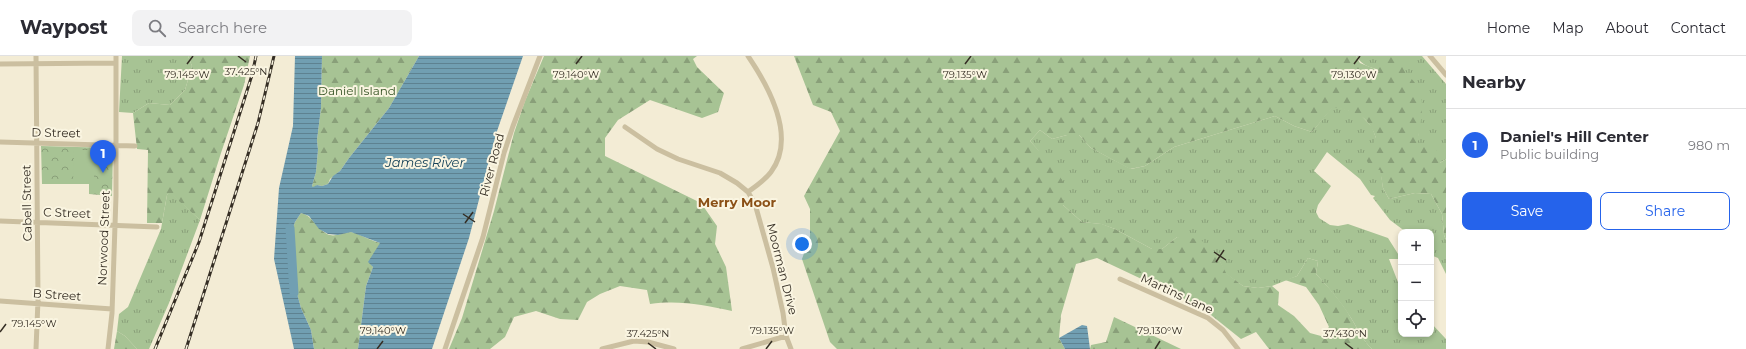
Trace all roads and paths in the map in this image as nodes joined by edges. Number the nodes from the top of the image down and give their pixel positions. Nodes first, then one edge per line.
1 (36, 56) edge
2 (116, 56) edge
3 (540, 56) edge
4 (748, 56) edge
5 (1430, 56) edge
6 (116, 63) junction
7 (0, 64) edge
8 (36, 64) junction
9 (1446, 75) edge
10 (625, 127) dead end
11 (0, 142) edge
12 (36, 143) junction
13 (116, 145) junction
14 (135, 146) dead end
15 (748, 192) junction
16 (0, 221) edge
17 (37, 222) junction
18 (114, 224) junction
19 (157, 227) dead end
20 (1120, 279) dead end
21 (0, 301) edge
22 (38, 303) junction
23 (112, 309) junction
24 (786, 336) junction
25 (36, 349) edge
26 (108, 349) edge
27 (445, 349) edge
28 (602, 349) edge
29 (674, 349) edge
30 (742, 349) edge
31 (791, 349) edge
32 (1238, 349) edge

1 - 8 street, Cabell Street
2 - 6 street, Norwood Street
3 - 27 street, River Road
4 - 15 street
5 - 9 street
6 - 8 street
6 - 13 street, Norwood Street
7 - 8 street
8 - 12 street, Cabell Street
10 - 15 street, Moorman Drive
11 - 12 street, D Street
12 - 13 street, D Street
12 - 17 street, Cabell Street
13 - 14 street, D Street
13 - 18 street, Norwood Street
15 - 24 street, Moorman Drive
16 - 17 street, C Street
17 - 18 street, C Street
17 - 22 street, Cabell Street
18 - 19 street, C Street
18 - 23 street, Norwood Street
20 - 32 street, Martins Lane
21 - 22 street, B Street
22 - 23 street, B Street
22 - 25 street, Cabell Street
23 - 26 street, Norwood Street
24 - 30 street
24 - 31 street, Moorman Drive
28 - 29 street

